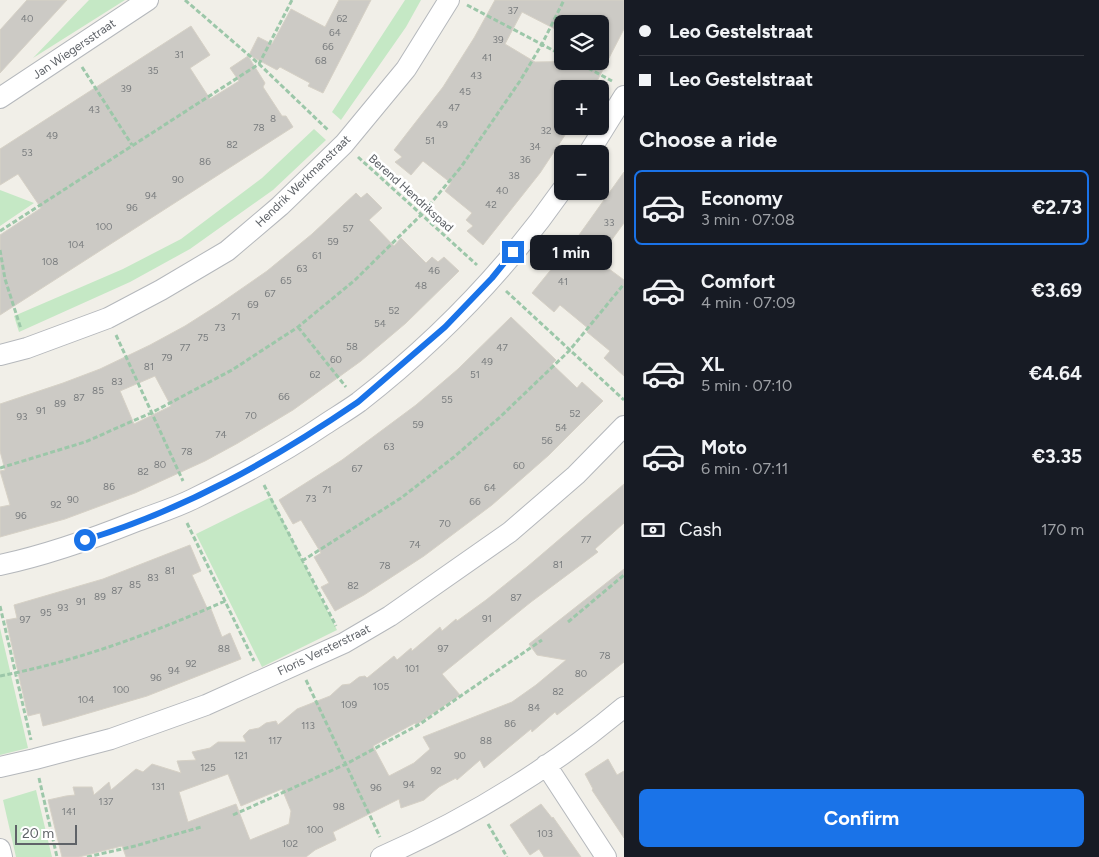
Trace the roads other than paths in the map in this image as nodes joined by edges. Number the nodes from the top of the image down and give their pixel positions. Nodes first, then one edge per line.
1 (148, 0) edge
2 (457, 2) edge
3 (620, 89) edge
4 (0, 98) edge
5 (594, 145) edge
6 (555, 200) edge
7 (0, 355) edge
8 (624, 426) edge
9 (0, 564) edge
10 (624, 707) edge
11 (546, 766) junction
12 (0, 767) edge
13 (0, 849) edge
14 (386, 856) edge
15 (2, 857) edge
16 (606, 857) edge

1 - 4 street, Jan Wiegersstraat
2 - 7 street, Hendrik Werkmanstraat
3 - 5 street
6 - 9 street
8 - 12 street, Floris Versterstraat
10 - 11 street
11 - 14 street
11 - 16 street
13 - 15 street

